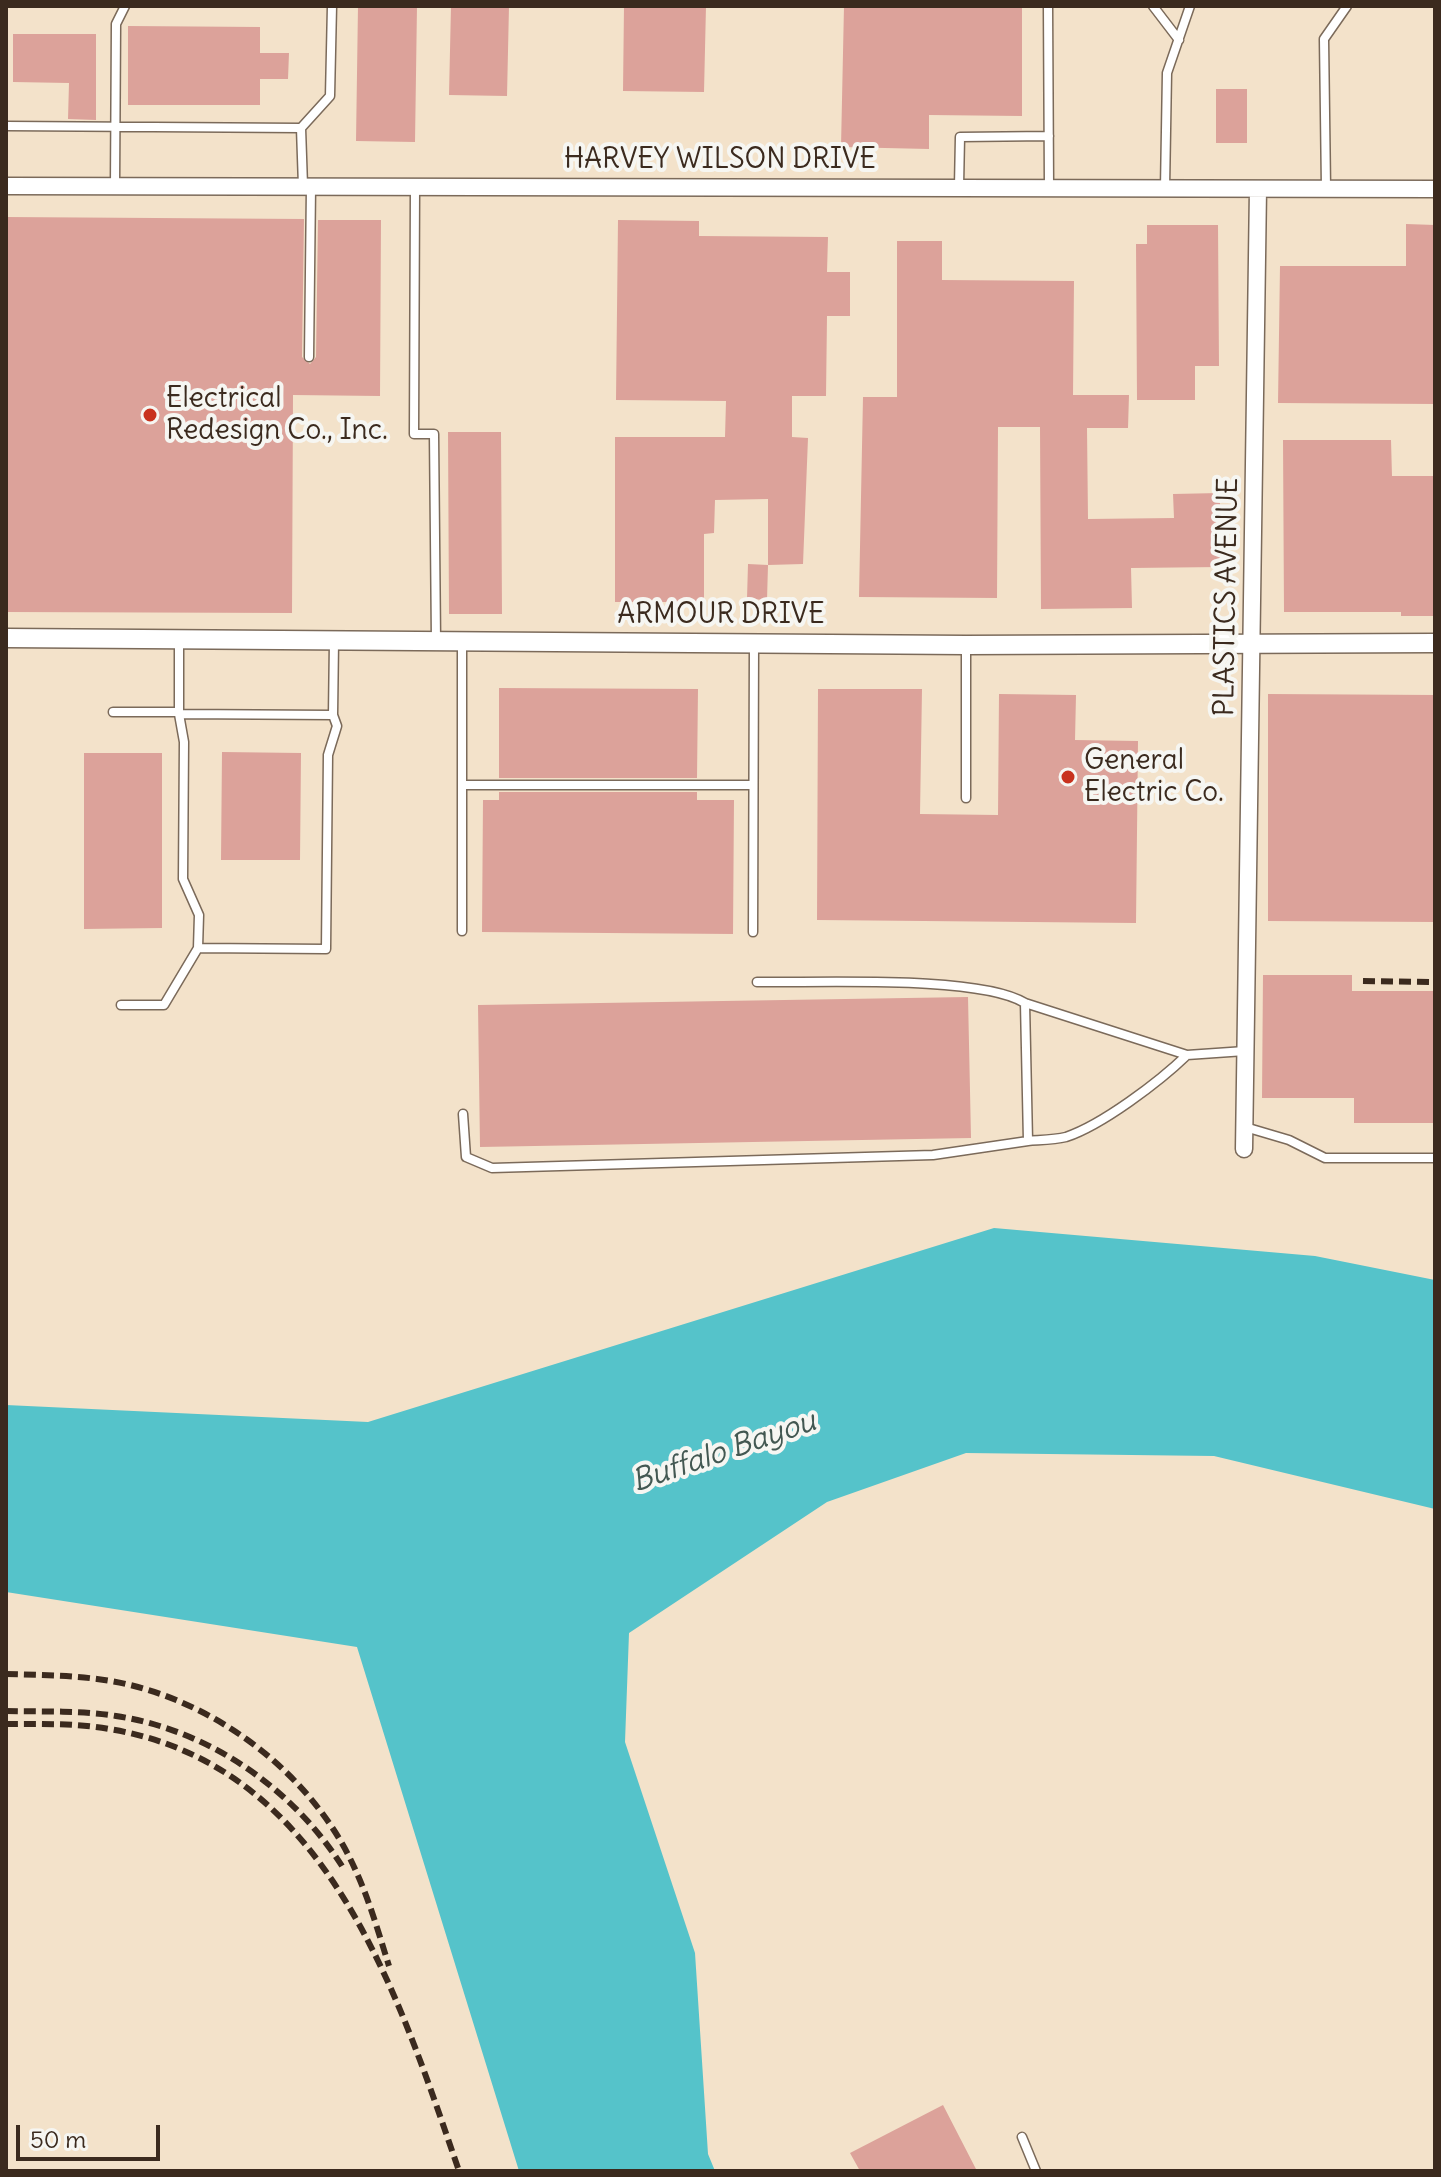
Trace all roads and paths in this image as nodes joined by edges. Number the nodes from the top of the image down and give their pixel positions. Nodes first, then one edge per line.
1 (125, 6) edge
2 (332, 6) edge
3 (1048, 6) edge
4 (1153, 6) edge
5 (1190, 6) edge
6 (1347, 6) edge
7 (1179, 40) junction
8 (6, 126) edge
9 (116, 127) junction
10 (301, 128) junction
11 (1049, 136) junction
12 (6, 186) edge
13 (115, 186) junction
14 (307, 186) junction
15 (415, 186) junction
16 (959, 186) junction
17 (1049, 187) junction
18 (1165, 188) junction
19 (1326, 188) junction
20 (1258, 189) junction
21 (1435, 189) edge
22 (309, 357) dead end
23 (6, 638) edge
24 (179, 640) junction
25 (334, 641) junction
26 (436, 642) junction
27 (462, 642) junction
28 (754, 643) junction
29 (1252, 643) junction
30 (1435, 643) edge
31 (966, 645) junction
32 (113, 712) dead end
33 (179, 713) junction
34 (333, 715) junction
35 (462, 785) junction
36 (753, 785) junction
37 (966, 798) dead end
38 (462, 931) dead end
39 (753, 932) dead end
40 (198, 948) junction
41 (757, 982) dead end
42 (1025, 1003) junction
43 (121, 1005) dead end
44 (1245, 1051) junction
45 (1187, 1055) junction
46 (463, 1114) dead end
47 (1244, 1127) junction
48 (1028, 1141) junction
49 (1244, 1149) dead end
50 (1435, 1158) edge
51 (1022, 2137) dead end
52 (1036, 2171) edge

1 - 9 lane
2 - 10 lane
3 - 11 lane
4 - 7 lane
5 - 7 lane
6 - 19 lane
7 - 18 lane
8 - 9 lane
9 - 10 lane
9 - 13 lane
10 - 14 lane
11 - 16 lane
11 - 17 lane
12 - 13 street, HARVEY WILSON DRIVE
13 - 14 street, HARVEY WILSON DRIVE
14 - 15 street, HARVEY WILSON DRIVE
14 - 22 lane
15 - 16 street, HARVEY WILSON DRIVE
15 - 26 lane
16 - 17 street, HARVEY WILSON DRIVE
17 - 18 street, HARVEY WILSON DRIVE
18 - 20 street, HARVEY WILSON DRIVE
19 - 20 street, HARVEY WILSON DRIVE
19 - 21 street, HARVEY WILSON DRIVE
20 - 29 street, PLASTICS AVENUE
23 - 24 street, ARMOUR DRIVE
24 - 25 street, ARMOUR DRIVE
24 - 33 lane
25 - 26 street, ARMOUR DRIVE
25 - 34 lane
26 - 27 street, ARMOUR DRIVE
27 - 28 street, ARMOUR DRIVE
27 - 35 lane
28 - 31 street, ARMOUR DRIVE
28 - 36 lane
29 - 30 street, ARMOUR DRIVE
29 - 31 street, ARMOUR DRIVE
29 - 44 street, PLASTICS AVENUE
31 - 37 lane
32 - 33 lane
33 - 34 lane
33 - 40 lane
34 - 40 lane
35 - 36 lane
35 - 38 lane
36 - 39 lane
40 - 43 lane
41 - 42 lane
42 - 45 lane
42 - 48 lane
44 - 45 lane
44 - 47 street, PLASTICS AVENUE
45 - 48 lane
46 - 48 lane
47 - 49 street, PLASTICS AVENUE
47 - 50 lane
51 - 52 lane

